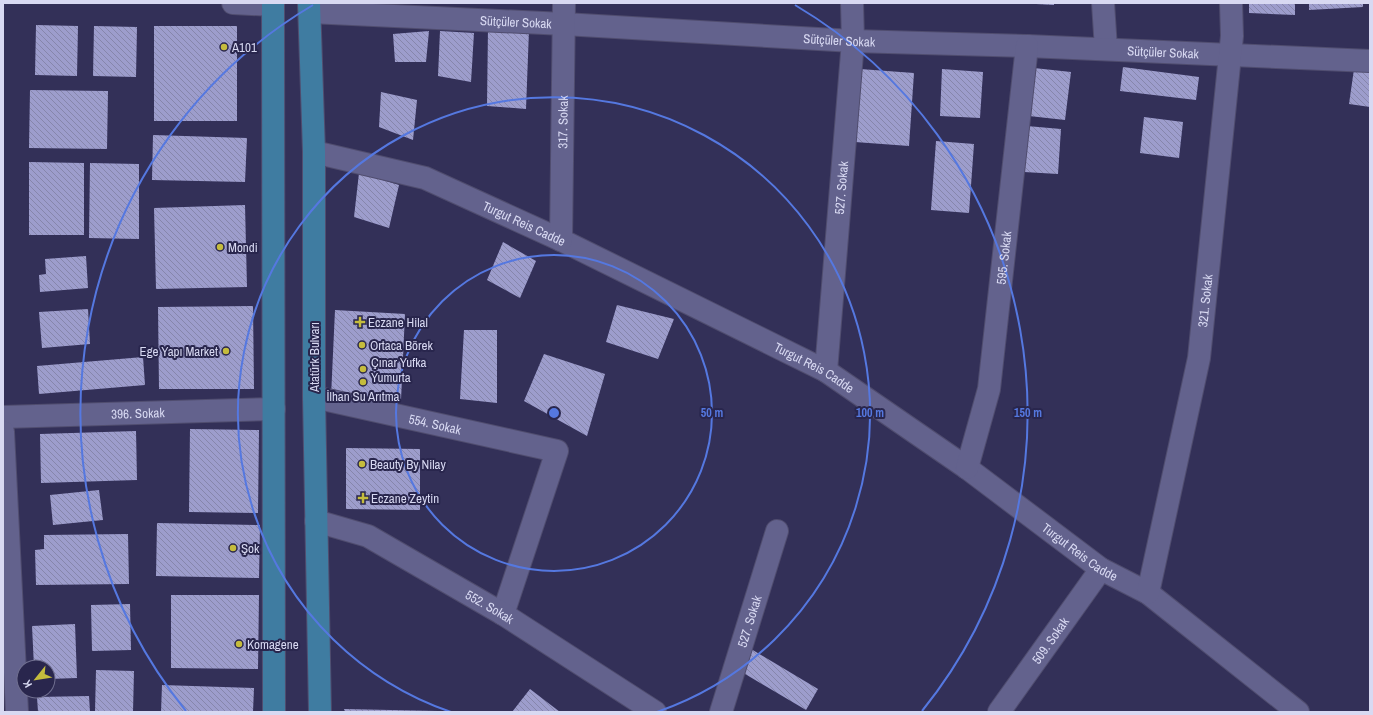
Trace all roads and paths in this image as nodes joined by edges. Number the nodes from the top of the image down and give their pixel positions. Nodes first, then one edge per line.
1 (233, 3) edge
2 (564, 3) edge
3 (852, 3) edge
4 (1103, 3) edge
5 (1231, 3) edge
6 (273, 4) edge
7 (309, 8) edge
8 (564, 24) junction
9 (853, 41) junction
10 (1028, 46) junction
11 (1106, 49) junction
12 (1230, 55) junction
13 (1370, 61) edge
14 (314, 152) junction
15 (561, 240) junction
16 (826, 371) junction
17 (314, 397) junction
18 (274, 409) junction
19 (3, 417) edge
20 (3, 432) edge
21 (967, 468) junction
22 (316, 521) junction
23 (777, 531) dead end
24 (1101, 569) junction
25 (1148, 593) junction
26 (503, 614) junction
27 (17, 712) edge
28 (274, 712) edge
29 (320, 712) edge
30 (655, 712) edge
31 (721, 712) edge
32 (999, 712) edge
33 (1298, 712) edge

1 - 6 street
2 - 8 street, 317. Sokak
3 - 9 street, 527. Sokak
4 - 11 street
5 - 12 street, 321. Sokak
6 - 18 main road
7 - 8 street, Sütçüler Sokak
7 - 14 main road, Atatürk Bulvarı
8 - 9 street, Sütçüler Sokak
8 - 15 street, 317. Sokak
9 - 10 street, Sütçüler Sokak
9 - 16 street, 527. Sokak
10 - 11 street, Sütçüler Sokak
10 - 21 street, 595. Sokak
11 - 12 street, Sütçüler Sokak
12 - 13 street, Sütçüler Sokak
12 - 25 street, 321. Sokak
14 - 15 street, Turgut Reis Cadde
14 - 17 main road, Atatürk Bulvarı
15 - 16 street, Turgut Reis Cadde
16 - 21 street, Turgut Reis Cadde
17 - 22 main road, Atatürk Bulvarı
17 - 26 street, 554. Sokak
18 - 19 street, 396. Sokak
18 - 28 main road
20 - 27 street
21 - 24 street, Turgut Reis Cadde
22 - 26 street, 552. Sokak
22 - 29 main road, Atatürk Bulvarı
23 - 31 street, 527. Sokak
24 - 25 street, Turgut Reis Cadde
24 - 32 street, 509. Sokak
25 - 33 street, Turgut Reis Cadde
26 - 30 street, 552. Sokak

